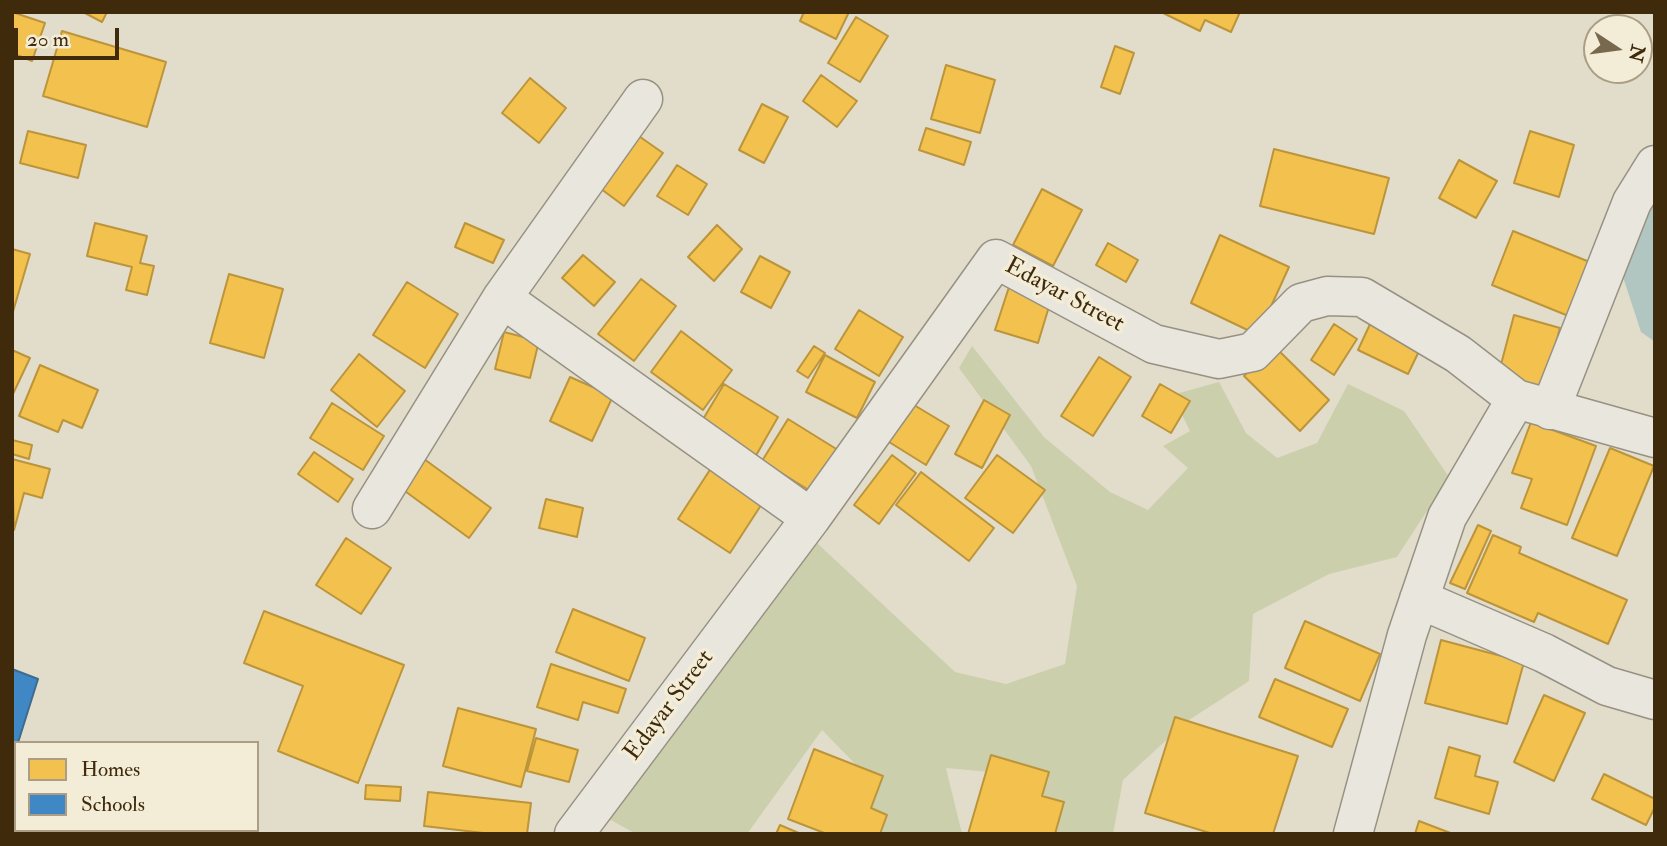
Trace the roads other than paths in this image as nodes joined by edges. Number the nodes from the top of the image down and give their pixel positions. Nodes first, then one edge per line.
1 (643, 99) dead end
2 (1655, 165) edge
3 (502, 298) junction
4 (1533, 405) junction
5 (1655, 438) edge
6 (372, 509) dead end
7 (811, 518) junction
8 (1419, 599) junction
9 (1655, 700) edge
10 (588, 830) edge
11 (1353, 834) edge

1 - 3 street
2 - 4 street
3 - 6 street
3 - 7 street
4 - 5 street, Edayar Street
4 - 7 street, Edayar Street
4 - 8 street
7 - 10 street, Edayar Street
8 - 9 street
8 - 11 street

